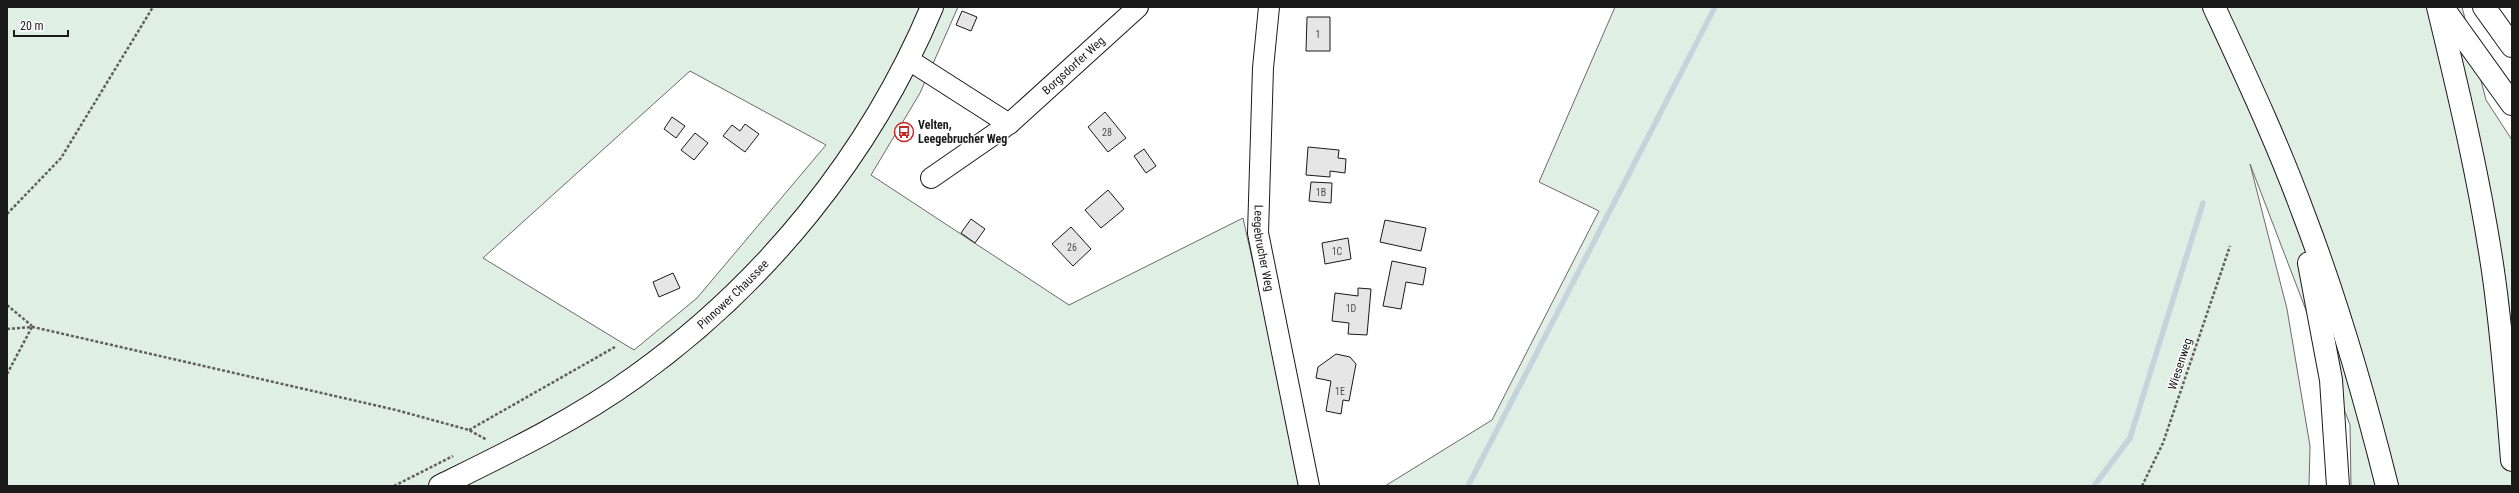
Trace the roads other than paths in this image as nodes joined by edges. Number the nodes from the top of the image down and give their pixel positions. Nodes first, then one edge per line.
1 (932, 7) edge
2 (1138, 7) edge
3 (1269, 7) edge
4 (2214, 7) edge
5 (2438, 7) edge
6 (2442, 7) edge
7 (2484, 7) edge
8 (2512, 46) edge
9 (909, 60) junction
10 (2512, 104) edge
11 (1009, 124) junction
12 (2288, 174) junction
13 (931, 178) dead end
14 (2512, 460) edge
15 (440, 486) edge
16 (1309, 486) edge
17 (2338, 486) edge
18 (2387, 486) edge

1 - 9 main road, Pinnower Chaussee
2 - 11 street, Borgsdorfer Weg
3 - 16 street, Leegebrucher Weg
4 - 12 main road
5 - 14 main road
6 - 10 main road
7 - 8 main road
9 - 11 street
9 - 15 main road, Pinnower Chaussee
11 - 13 street, Borgsdorfer Weg
12 - 17 main road
12 - 18 main road

